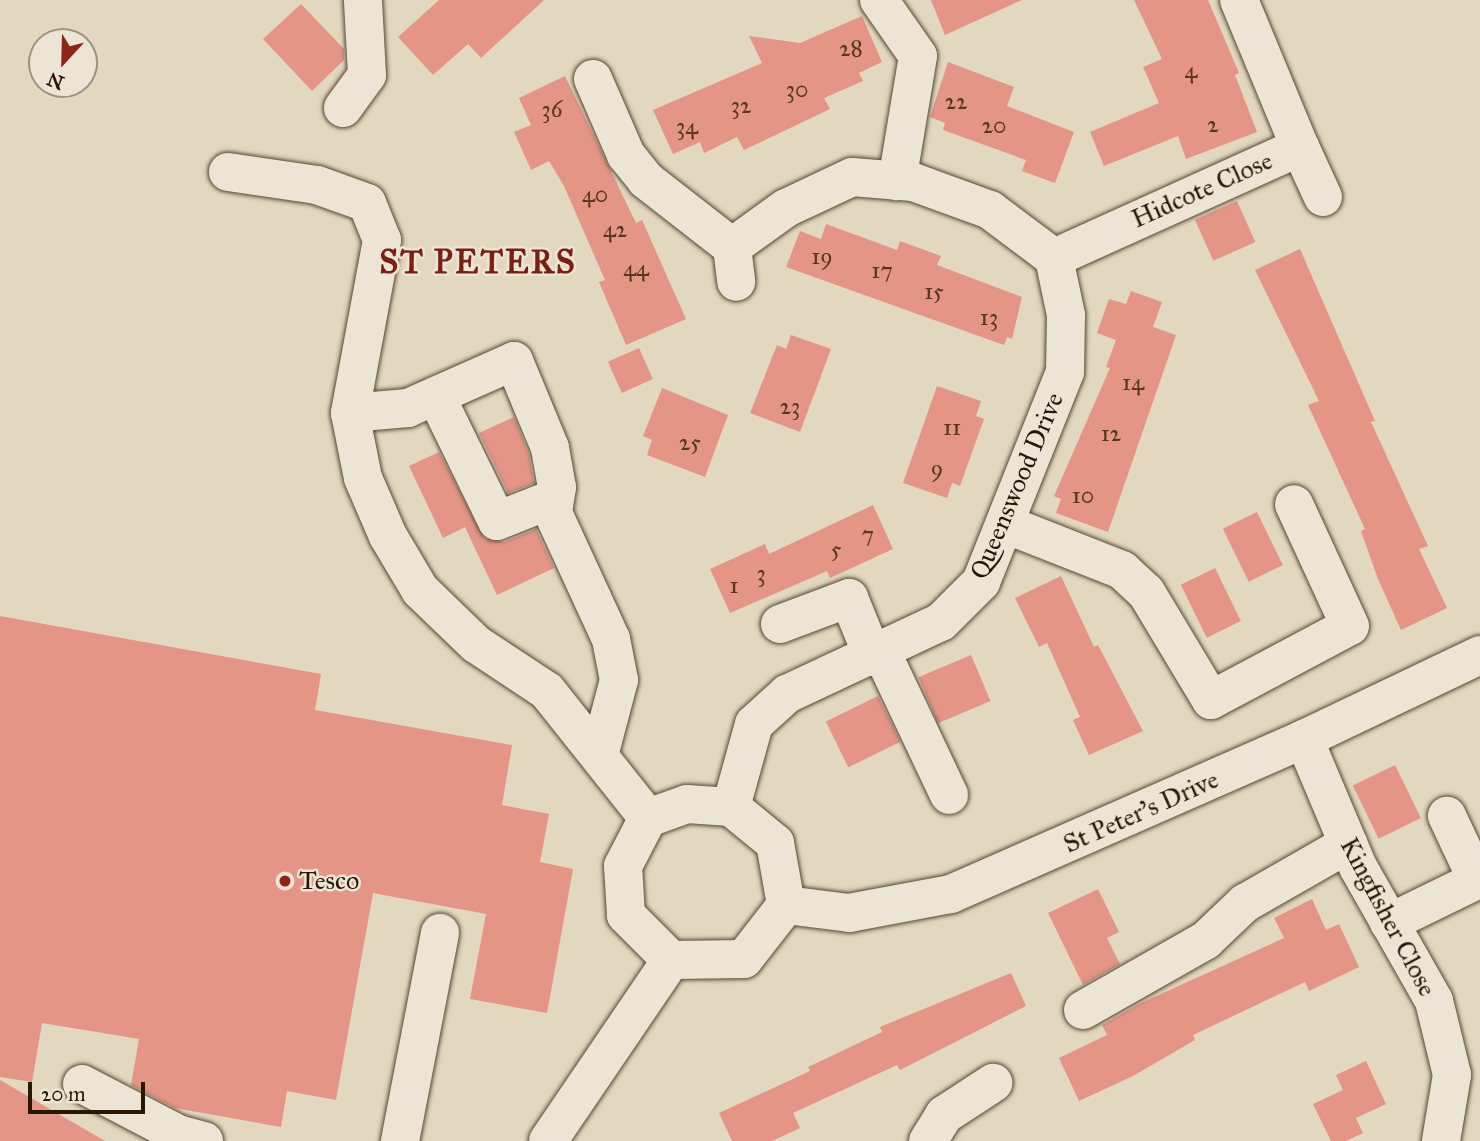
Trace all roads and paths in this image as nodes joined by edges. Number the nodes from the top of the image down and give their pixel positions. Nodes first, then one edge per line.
1 (363, 0) edge
2 (879, 0) edge
3 (1239, 0) edge
4 (593, 79) dead end
5 (343, 108) dead end
6 (1300, 147) junction
7 (228, 172) dead end
8 (897, 181) junction
9 (1323, 197) dead end
10 (1054, 258) junction
11 (436, 396) junction
12 (350, 413) junction
13 (555, 498) junction
14 (1294, 504) dead end
15 (1005, 524) junction
16 (780, 624) dead end
17 (1480, 654) edge
18 (878, 655) junction
19 (1304, 739) junction
20 (600, 752) junction
21 (949, 795) dead end
22 (731, 807) junction
23 (1447, 816) dead end
24 (648, 818) junction
25 (1348, 844) junction
26 (786, 905) junction
27 (1389, 923) junction
28 (440, 933) dead end
29 (671, 960) junction
30 (1083, 1010) dead end
31 (993, 1083) dead end
32 (82, 1084) dead end
33 (204, 1141) edge
34 (400, 1141) edge
35 (548, 1141) edge
36 (928, 1141) edge
37 (1441, 1141) edge

1 - 5 street
2 - 8 street
3 - 6 street
4 - 8 street
6 - 9 street, Hidcote Close
6 - 10 street, Hidcote Close
7 - 12 street
8 - 10 street
10 - 15 street, Queenswood Drive
11 - 12 street
11 - 13 street
11 - 13 street
12 - 20 street
13 - 20 street
14 - 15 street
15 - 18 street, Queenswood Drive
16 - 18 street
17 - 19 street, St Peter's Drive
18 - 21 street
18 - 22 street, Queenswood Drive
19 - 25 street, Kingfisher Close
19 - 26 street, St Peter's Drive
20 - 24 street
22 - 24 street
22 - 26 street
23 - 27 street
24 - 29 street
25 - 27 street, Kingfisher Close
25 - 30 street
26 - 29 street
27 - 37 street, Kingfisher Close
28 - 34 street
29 - 35 street
31 - 36 street
32 - 33 street

